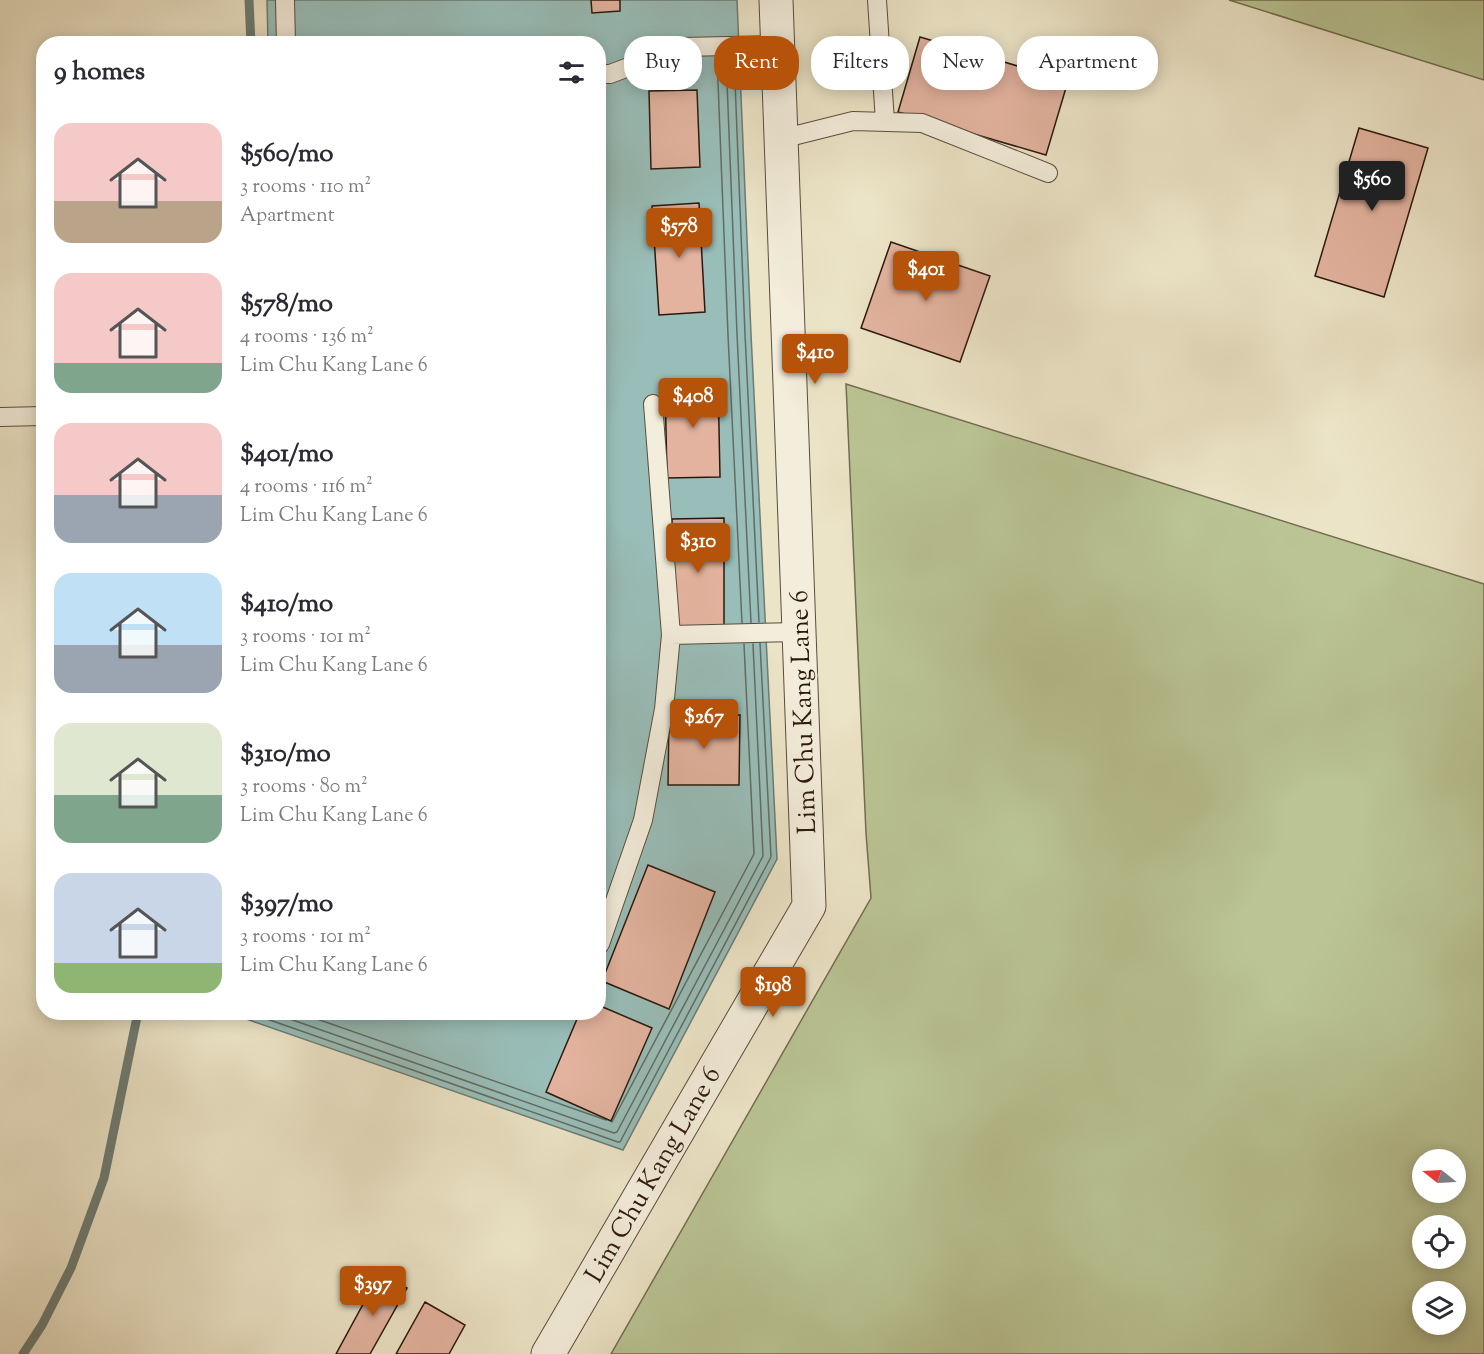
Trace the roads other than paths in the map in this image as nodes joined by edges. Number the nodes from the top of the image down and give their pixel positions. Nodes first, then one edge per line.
1 (285, 0) edge
2 (776, 0) edge
3 (877, 0) edge
4 (286, 36) edge
5 (777, 36) edge
6 (714, 46) edge
7 (606, 74) edge
8 (779, 90) edge
9 (885, 122) junction
10 (781, 140) junction
11 (1048, 173) dead end
12 (653, 404) dead end
13 (36, 416) edge
14 (0, 417) edge
15 (799, 632) junction
16 (671, 635) junction
17 (606, 927) edge
18 (548, 1354) edge

1 - 4 lane
2 - 5 street, Lim Chu Kang Lane 6
3 - 9 lane
6 - 7 lane
8 - 10 street, Lim Chu Kang Lane 6
9 - 10 lane
9 - 11 lane
10 - 15 street, Lim Chu Kang Lane 6
12 - 16 lane
13 - 14 lane
15 - 16 lane
15 - 18 street, Lim Chu Kang Lane 6
16 - 17 lane

